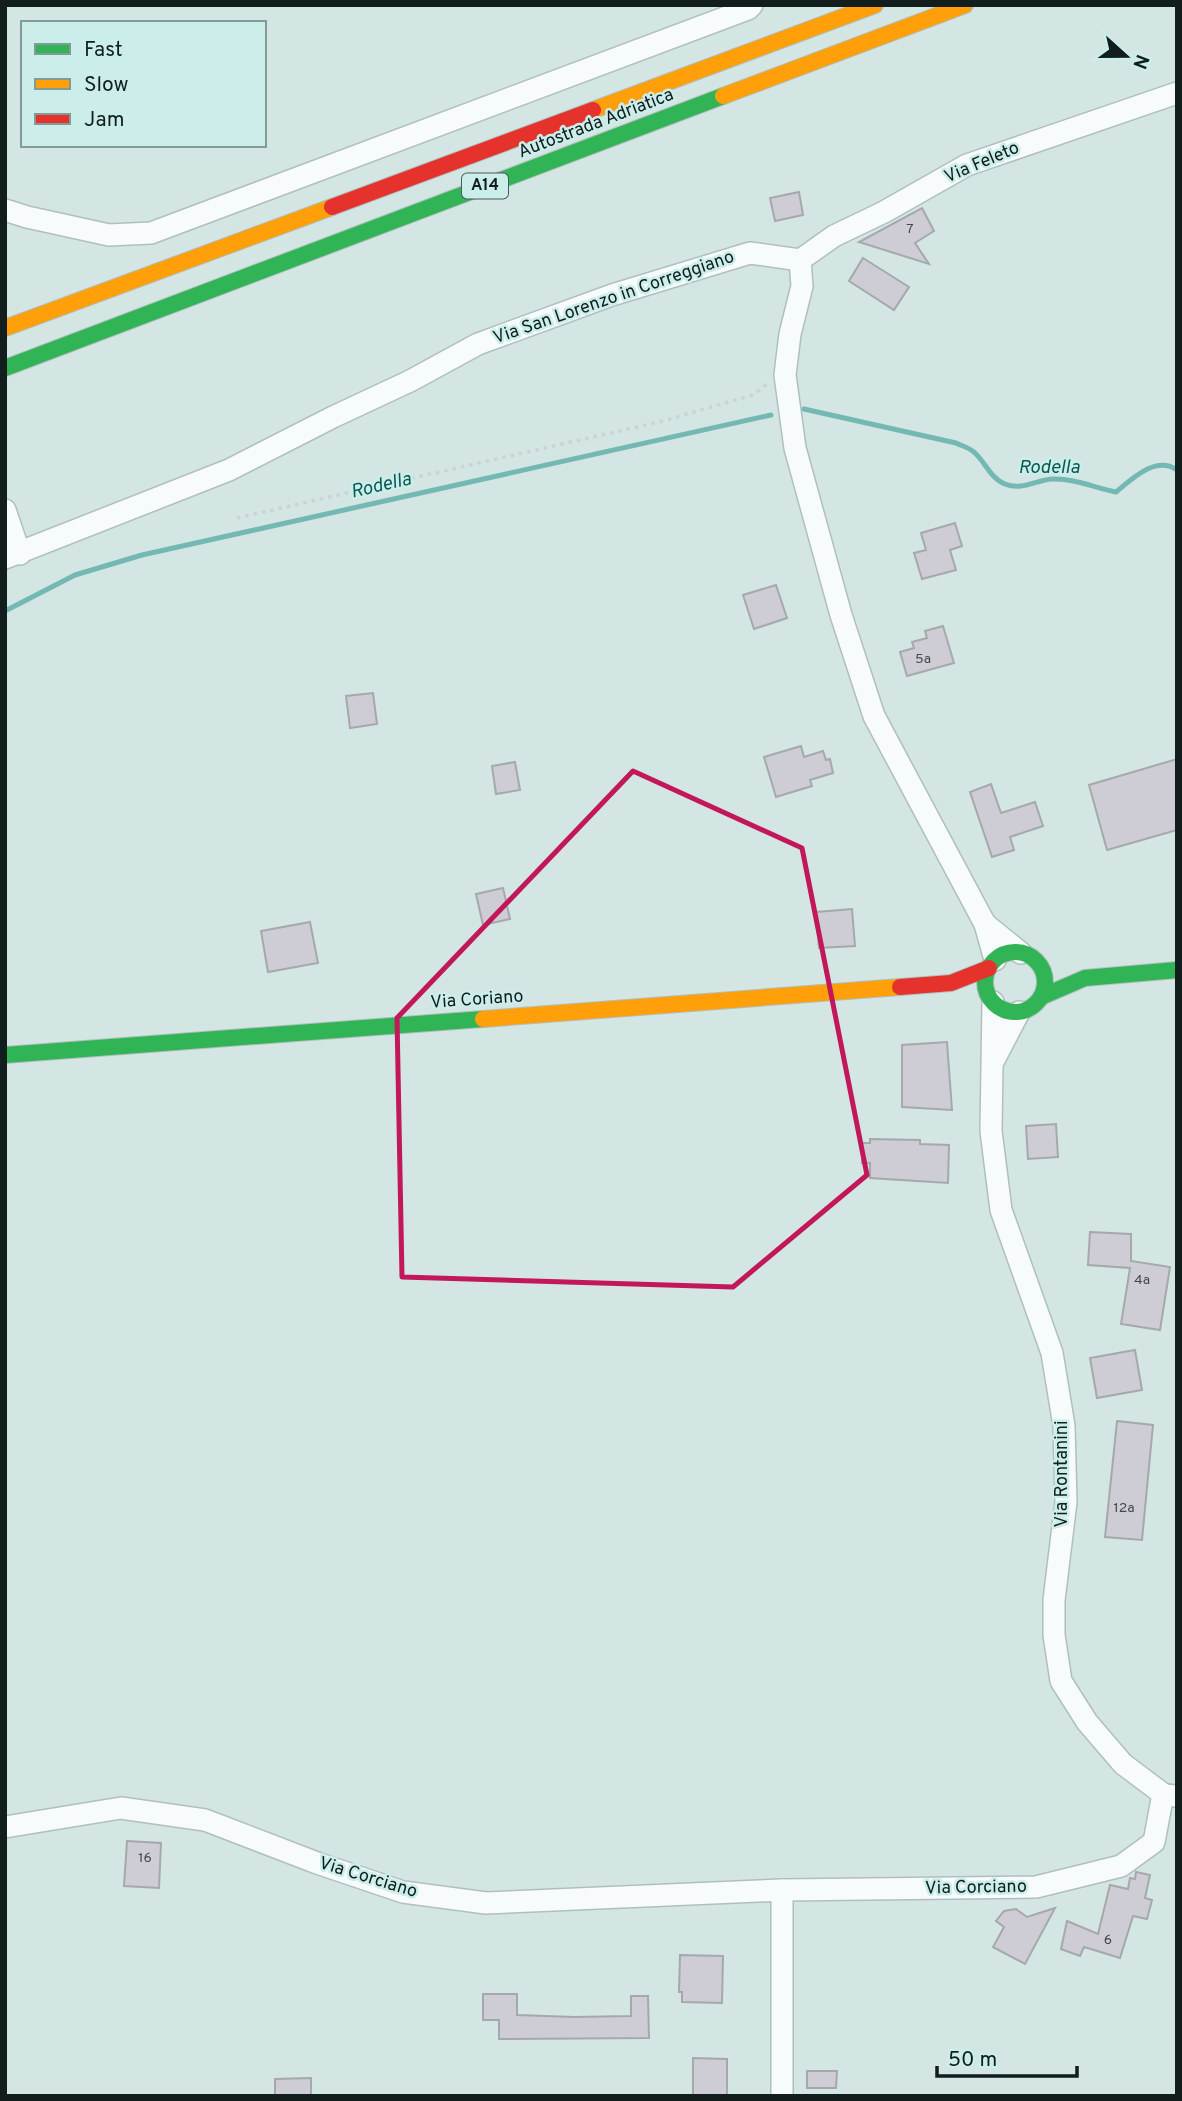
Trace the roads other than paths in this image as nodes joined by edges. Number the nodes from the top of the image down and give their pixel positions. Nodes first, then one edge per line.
1 (752, 5) edge
2 (875, 5) edge
3 (965, 5) edge
4 (1177, 93) edge
5 (5, 210) edge
6 (800, 260) junction
7 (5, 328) edge
8 (5, 368) edge
9 (5, 510) edge
10 (13, 556) edge
11 (985, 924) junction
12 (1029, 957) junction
13 (992, 964) junction
14 (1177, 970) edge
15 (1085, 978) junction
16 (951, 983) junction
17 (1041, 997) junction
18 (991, 998) junction
19 (1018, 1012) junction
20 (5, 1055) edge
21 (991, 1065) junction
22 (1170, 1795) edge
23 (5, 1827) edge
24 (782, 1890) junction
25 (782, 2096) edge

1 - 5 street
2 - 7 main road, Autostrada Adriatica / A14
3 - 8 main road, Autostrada Adriatica / A14
4 - 6 street, Via Feleto
6 - 10 street, Via San Lorenzo in Correggiano
6 - 11 street
9 - 10 street, Via San Lorenzo in Correggiano
11 - 12 street
11 - 13 street
12 - 13 main road
12 - 15 main road
12 - 17 main road
13 - 16 main road, Via Coriano
13 - 18 main road
14 - 15 main road
15 - 17 main road
16 - 18 main road, Via Coriano
16 - 20 main road, Via Coriano
17 - 19 main road
18 - 19 main road
18 - 21 street, Via Rontanini
19 - 21 street, Via Rontanini
21 - 22 street, Via Rontanini
22 - 24 street, Via Corciano
23 - 24 street, Via Corciano
24 - 25 street

